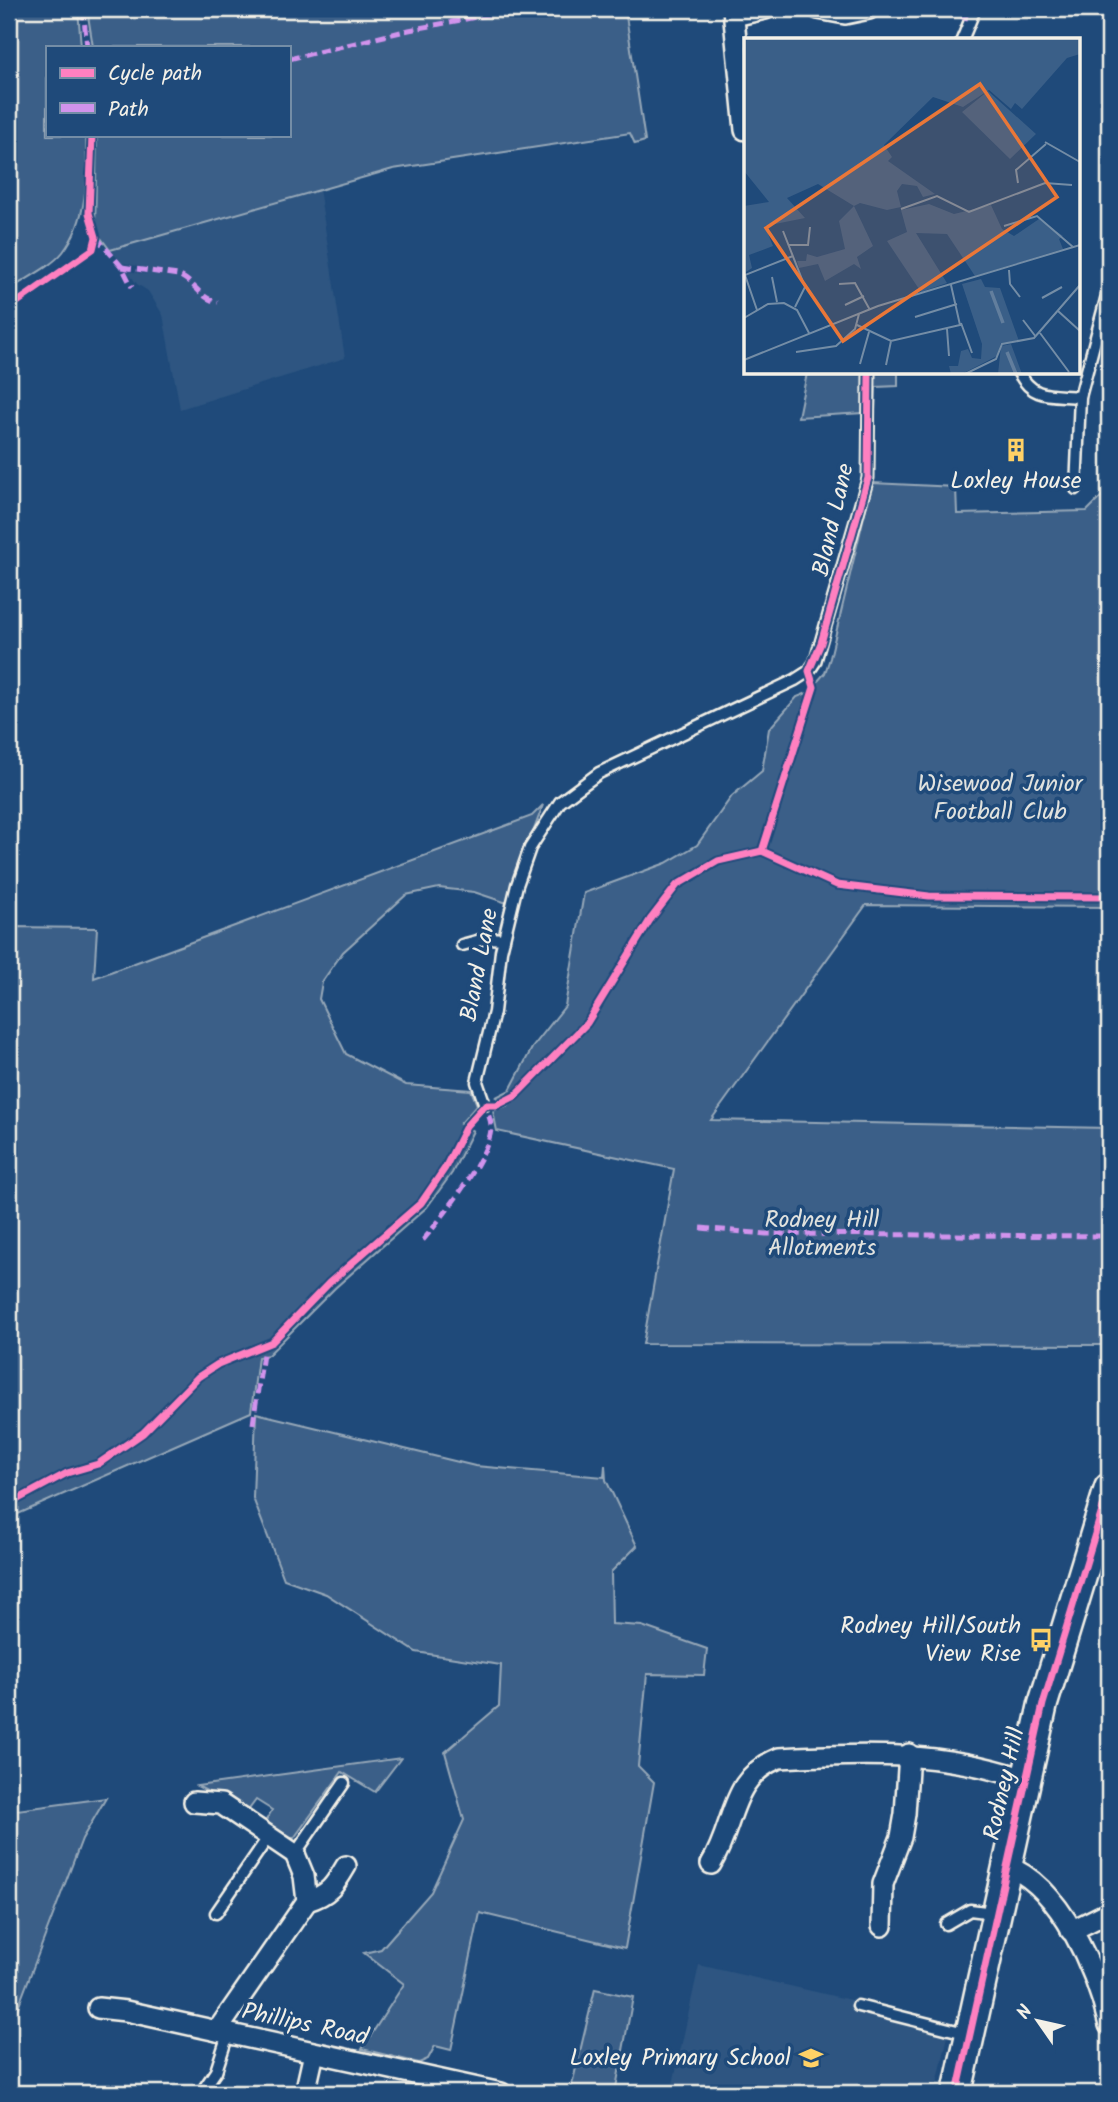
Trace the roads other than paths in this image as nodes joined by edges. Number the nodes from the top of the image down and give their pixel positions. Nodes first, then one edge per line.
1 (765, 9) edge
2 (818, 9) edge
3 (869, 9) edge
4 (975, 9) edge
5 (733, 12) edge
6 (963, 38) edge
7 (744, 120) edge
8 (1109, 288) edge
9 (869, 374) edge
10 (1020, 374) edge
11 (1080, 397) junction
12 (1076, 489) dead end
13 (504, 939) junction
14 (462, 944) dead end
15 (485, 1105) dead end
16 (1109, 1488) edge
17 (908, 1754) junction
18 (1025, 1779) junction
19 (344, 1783) dead end
20 (194, 1802) dead end
21 (269, 1836) junction
22 (295, 1854) junction
23 (710, 1864) dead end
24 (346, 1866) dead end
25 (1007, 1866) junction
26 (307, 1901) junction
27 (216, 1913) dead end
28 (1109, 1913) edge
29 (996, 1914) junction
30 (946, 1924) dead end
31 (881, 1927) dead end
32 (1070, 1931) junction
33 (858, 2006) dead end
34 (99, 2008) dead end
35 (1109, 2025) edge
36 (223, 2033) junction
37 (970, 2034) junction
38 (314, 2053) junction
39 (201, 2093) edge
40 (305, 2093) edge
41 (501, 2093) edge
42 (957, 2093) edge

1 - 5 street
2 - 3 street
4 - 6 lane
5 - 7 street
8 - 11 lane
9 - 13 lane, Bland Lane
10 - 11 lane
11 - 12 lane
13 - 14 lane
13 - 15 lane, Bland Lane
16 - 18 street, Rodney Hill
17 - 18 street
17 - 23 street
17 - 31 street
18 - 25 street, Rodney Hill
19 - 22 lane
20 - 21 street
21 - 22 street
21 - 27 lane
22 - 26 street
24 - 26 street
25 - 29 street, Rodney Hill
25 - 32 street
26 - 36 street
28 - 32 street
29 - 30 lane
29 - 37 street, Rodney Hill
32 - 35 street
33 - 37 lane
34 - 36 street, Phillips Road
36 - 38 street, Phillips Road
36 - 39 lane
37 - 42 street, Rodney Hill
38 - 40 street
38 - 41 street, Phillips Road

